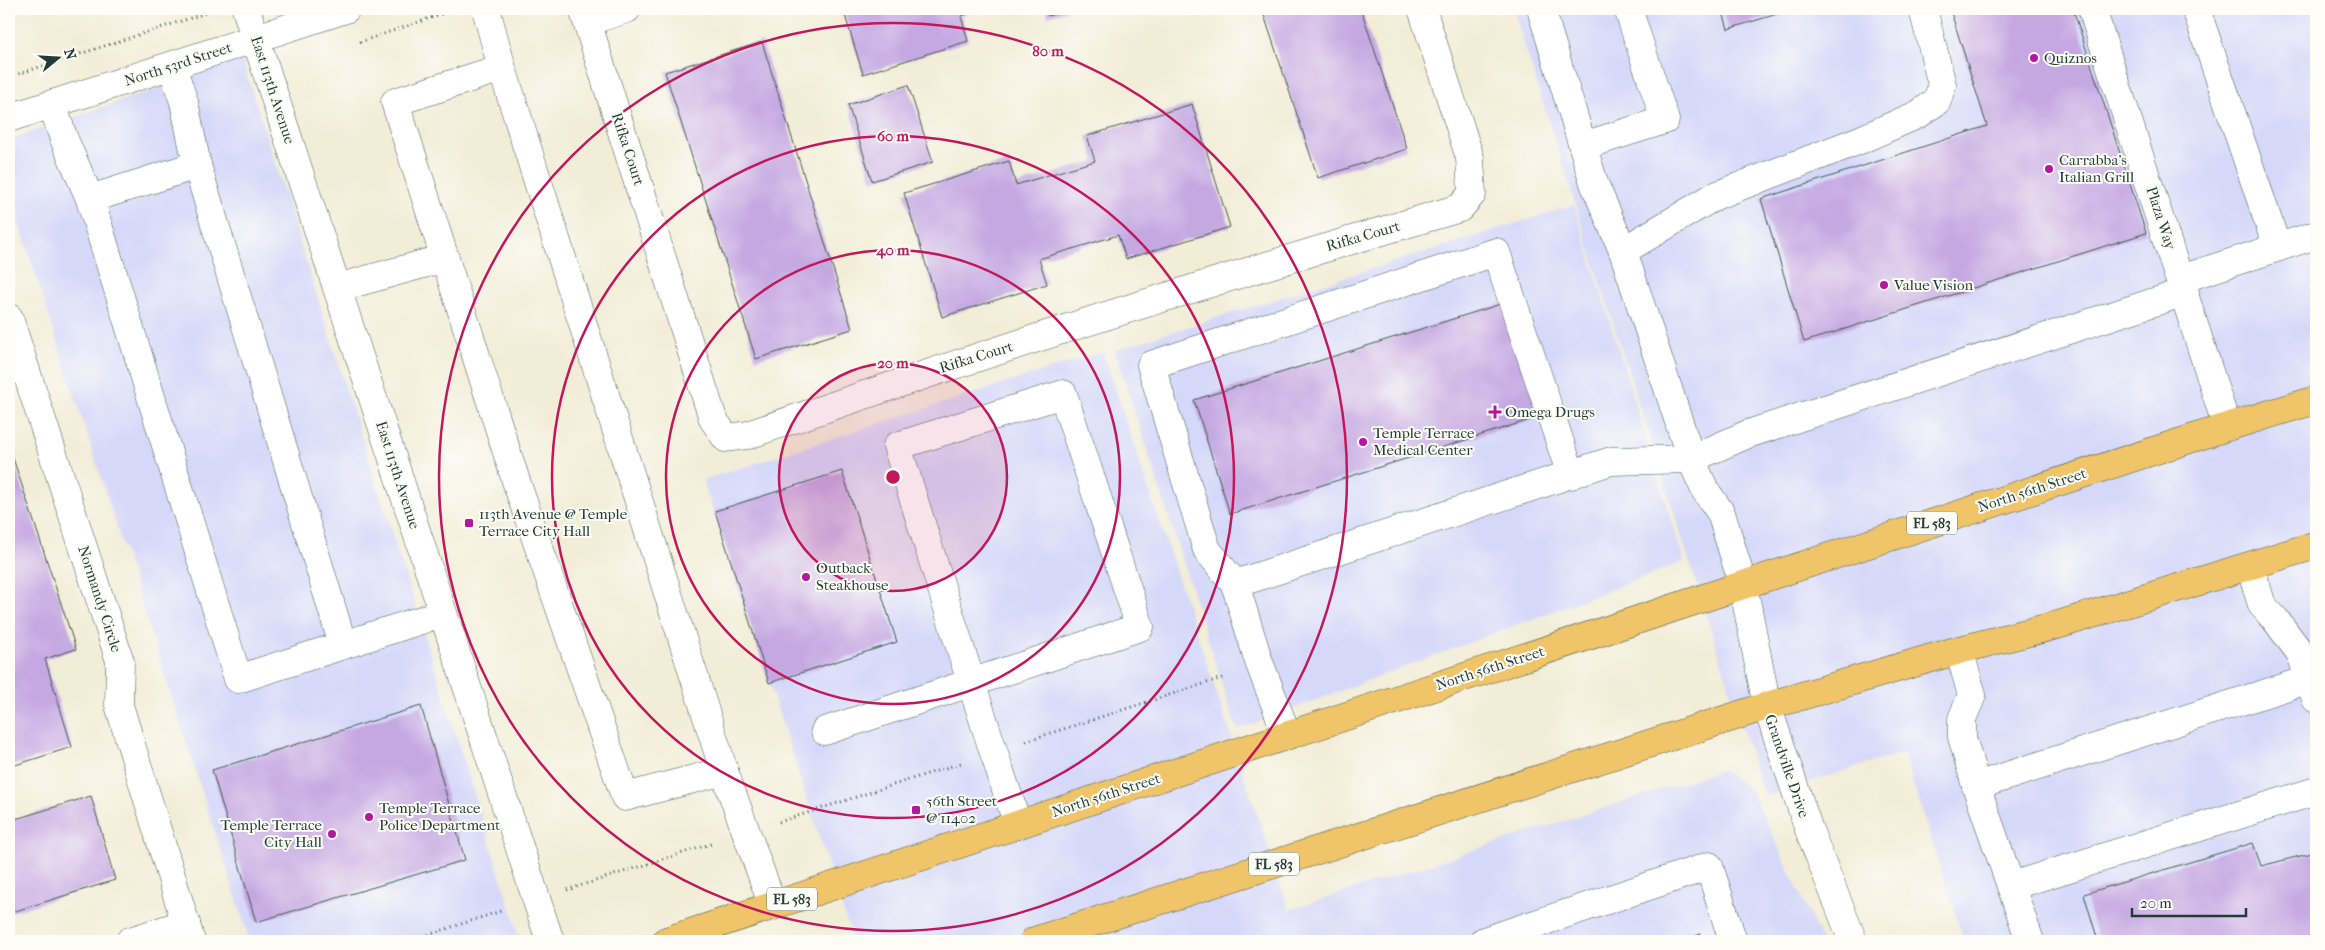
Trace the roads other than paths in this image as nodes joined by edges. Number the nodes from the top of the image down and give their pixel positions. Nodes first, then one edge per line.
1 (246, 9) edge
2 (346, 9) edge
3 (486, 9) edge
4 (627, 9) edge
5 (1422, 9) edge
6 (1541, 9) edge
7 (1628, 9) edge
8 (1923, 9) edge
9 (2092, 9) edge
10 (2196, 9) edge
11 (586, 15) edge
12 (256, 39) junction
13 (172, 66) junction
14 (502, 68) junction
15 (52, 104) junction
16 (9, 118) edge
17 (1583, 146) junction
18 (198, 165) junction
19 (90, 200) junction
20 (2316, 235) edge
21 (2277, 247) junction
22 (1623, 251) junction
23 (446, 258) junction
24 (2183, 285) junction
25 (337, 288) junction
26 (9, 318) edge
27 (2316, 400) edge
28 (2227, 427) junction
29 (1691, 459) junction
30 (1571, 475) junction
31 (2316, 545) edge
32 (2250, 566) junction
33 (1235, 584) junction
34 (1744, 585) junction
35 (443, 613) junction
36 (343, 645) junction
37 (1959, 650) junction
38 (971, 683) junction
39 (2313, 689) edge
40 (1767, 706) junction
41 (825, 731) dead end
42 (1287, 735) junction
43 (724, 771) junction
44 (1976, 786) junction
45 (2316, 791) edge
46 (1018, 824) junction
47 (2011, 886) junction
48 (773, 906) junction
49 (1098, 921) junction
50 (188, 932) edge
51 (130, 941) edge
52 (550, 941) edge
53 (666, 941) edge
54 (1034, 941) edge
55 (1080, 941) edge
56 (1484, 941) edge
57 (1733, 941) edge
58 (1853, 941) edge
59 (2030, 941) edge

1 - 12 street, East 113th Avenue
2 - 12 street, North 53rd Street
3 - 14 street
4 - 11 street
5 - 11 street, Rifka Court
6 - 17 street, Grandville Drive
7 - 17 street
8 - 22 street
9 - 24 street, Plaza Way
10 - 21 street
12 - 13 street, North 53rd Street
12 - 25 street, East 113th Avenue
13 - 15 street, North 53rd Street
13 - 18 street
14 - 23 street
14 - 43 street
15 - 16 street, North 53rd Street
15 - 19 street
17 - 22 street, Grandville Drive
18 - 19 street
18 - 36 street
19 - 36 street
20 - 21 street
21 - 24 street
22 - 29 street, Grandville Drive
23 - 25 street
23 - 43 street
24 - 28 street, Plaza Way
24 - 29 street
25 - 35 street, East 113th Avenue
26 - 50 street, Normandy Circle
27 - 28 main road, North 56th Street / FL 583
28 - 34 main road, North 56th Street / FL 583
29 - 30 street
29 - 34 street, Grandville Drive
30 - 33 street
30 - 33 street
31 - 32 main road, FL 583
32 - 37 main road, FL 583
32 - 39 street
33 - 42 street
34 - 40 street, Grandville Drive
34 - 42 main road, North 56th Street / FL 583
35 - 36 street
35 - 52 street, East 113th Avenue
37 - 40 main road, FL 583
37 - 44 street
38 - 38 street
38 - 41 street
38 - 46 street
39 - 44 street
40 - 49 main road, FL 583
40 - 58 street, Grandville Drive
42 - 46 main road, North 56th Street / FL 583
43 - 48 street
44 - 47 street
45 - 47 street
46 - 48 main road, North 56th Street / FL 583
47 - 59 street
48 - 53 main road, North 56th Street / FL 583
49 - 54 main road, FL 583
49 - 55 street
50 - 51 street
56 - 57 street

